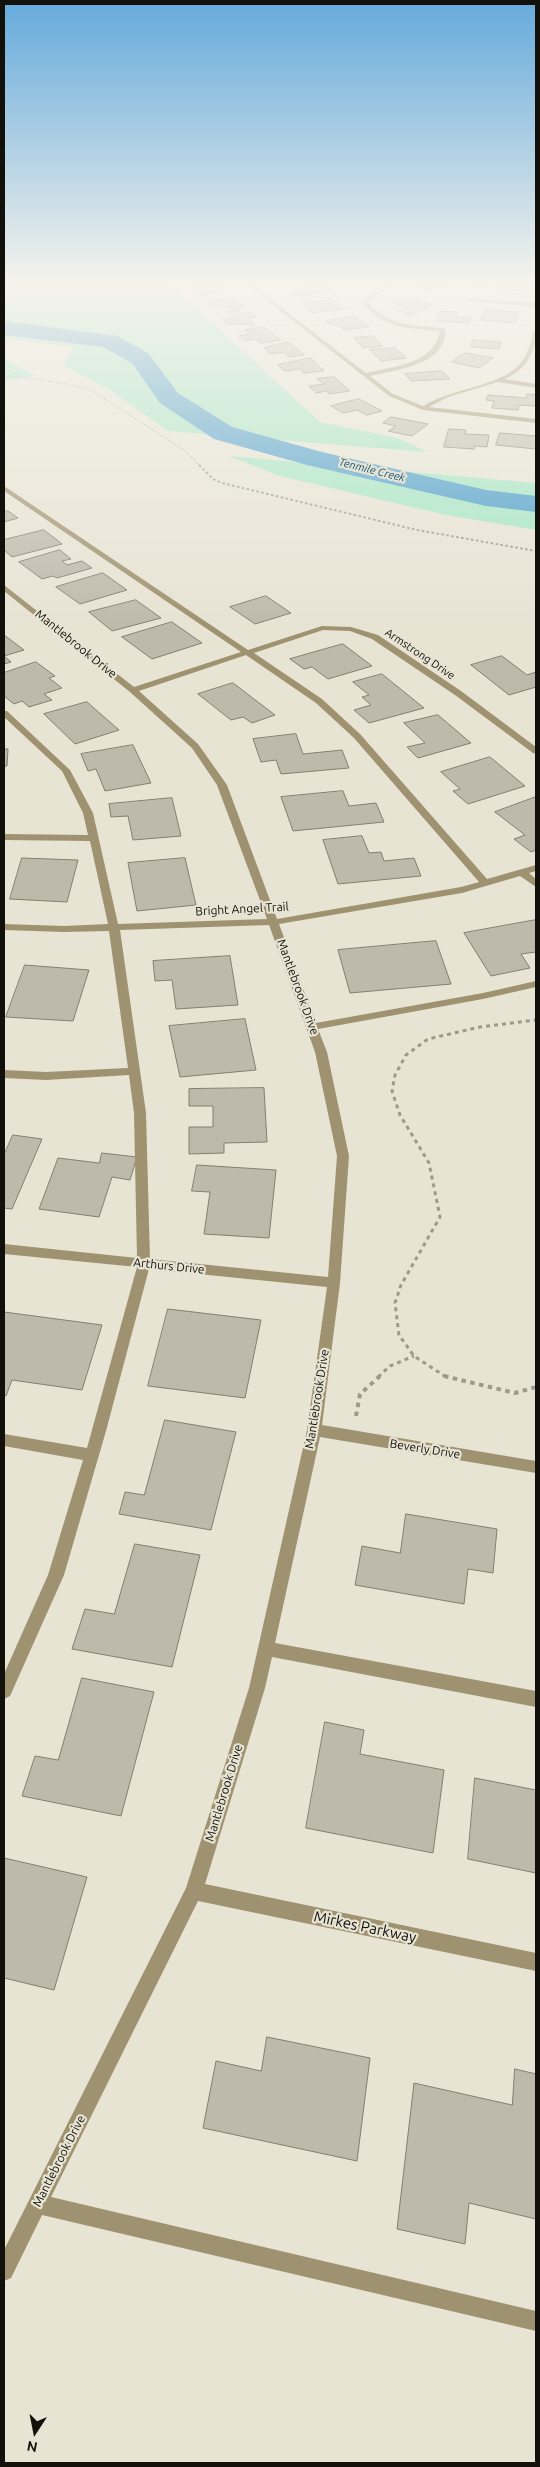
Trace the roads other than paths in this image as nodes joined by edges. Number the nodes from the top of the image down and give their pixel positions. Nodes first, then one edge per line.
1 (394, 396) edge
2 (443, 396) edge
3 (423, 408) junction
4 (536, 421) edge
5 (4, 488) edge
6 (4, 587) edge
7 (245, 652) junction
8 (133, 690) junction
9 (4, 713) edge
10 (536, 751) edge
11 (4, 837) edge
12 (93, 838) junction
13 (536, 868) edge
14 (522, 872) junction
15 (485, 883) junction
16 (536, 884) edge
17 (274, 922) junction
18 (4, 927) edge
19 (114, 927) junction
20 (536, 984) edge
21 (312, 1027) junction
22 (134, 1071) junction
23 (4, 1074) edge
24 (4, 1249) edge
25 (144, 1264) junction
26 (334, 1283) junction
27 (314, 1430) junction
28 (4, 1440) edge
29 (92, 1455) junction
30 (536, 1467) edge
31 (266, 1649) junction
32 (4, 1691) edge
33 (536, 1698) edge
34 (194, 1891) junction
35 (536, 1962) edge
36 (37, 2204) junction
37 (4, 2271) edge
38 (536, 2322) edge

1 - 3 street
2 - 3 street
3 - 4 street
5 - 7 street
6 - 8 street, Mantlebrook Drive
7 - 8 street, Armstrong Drive
7 - 10 street, Armstrong Drive
7 - 15 street
8 - 17 street, Mantlebrook Drive
9 - 12 street
11 - 12 street
12 - 19 street
13 - 14 street, Bright Angel Trail
14 - 15 street, Bright Angel Trail
14 - 16 street
15 - 17 street, Bright Angel Trail
17 - 19 street, Bright Angel Trail
17 - 21 street, Mantlebrook Drive
18 - 19 street, Bright Angel Trail
19 - 22 street
20 - 21 street
21 - 26 street, Mantlebrook Drive
22 - 23 street
22 - 25 street
24 - 25 street, Arthurs Drive
25 - 26 street, Arthurs Drive
25 - 29 street
26 - 27 street, Mantlebrook Drive
27 - 30 street, Beverly Drive
27 - 31 street, Mantlebrook Drive
28 - 29 street
29 - 32 street
31 - 33 street
31 - 34 street, Mantlebrook Drive
34 - 35 street, Mirkes Parkway
34 - 36 street, Mantlebrook Drive
36 - 37 street, Mantlebrook Drive
36 - 38 street

